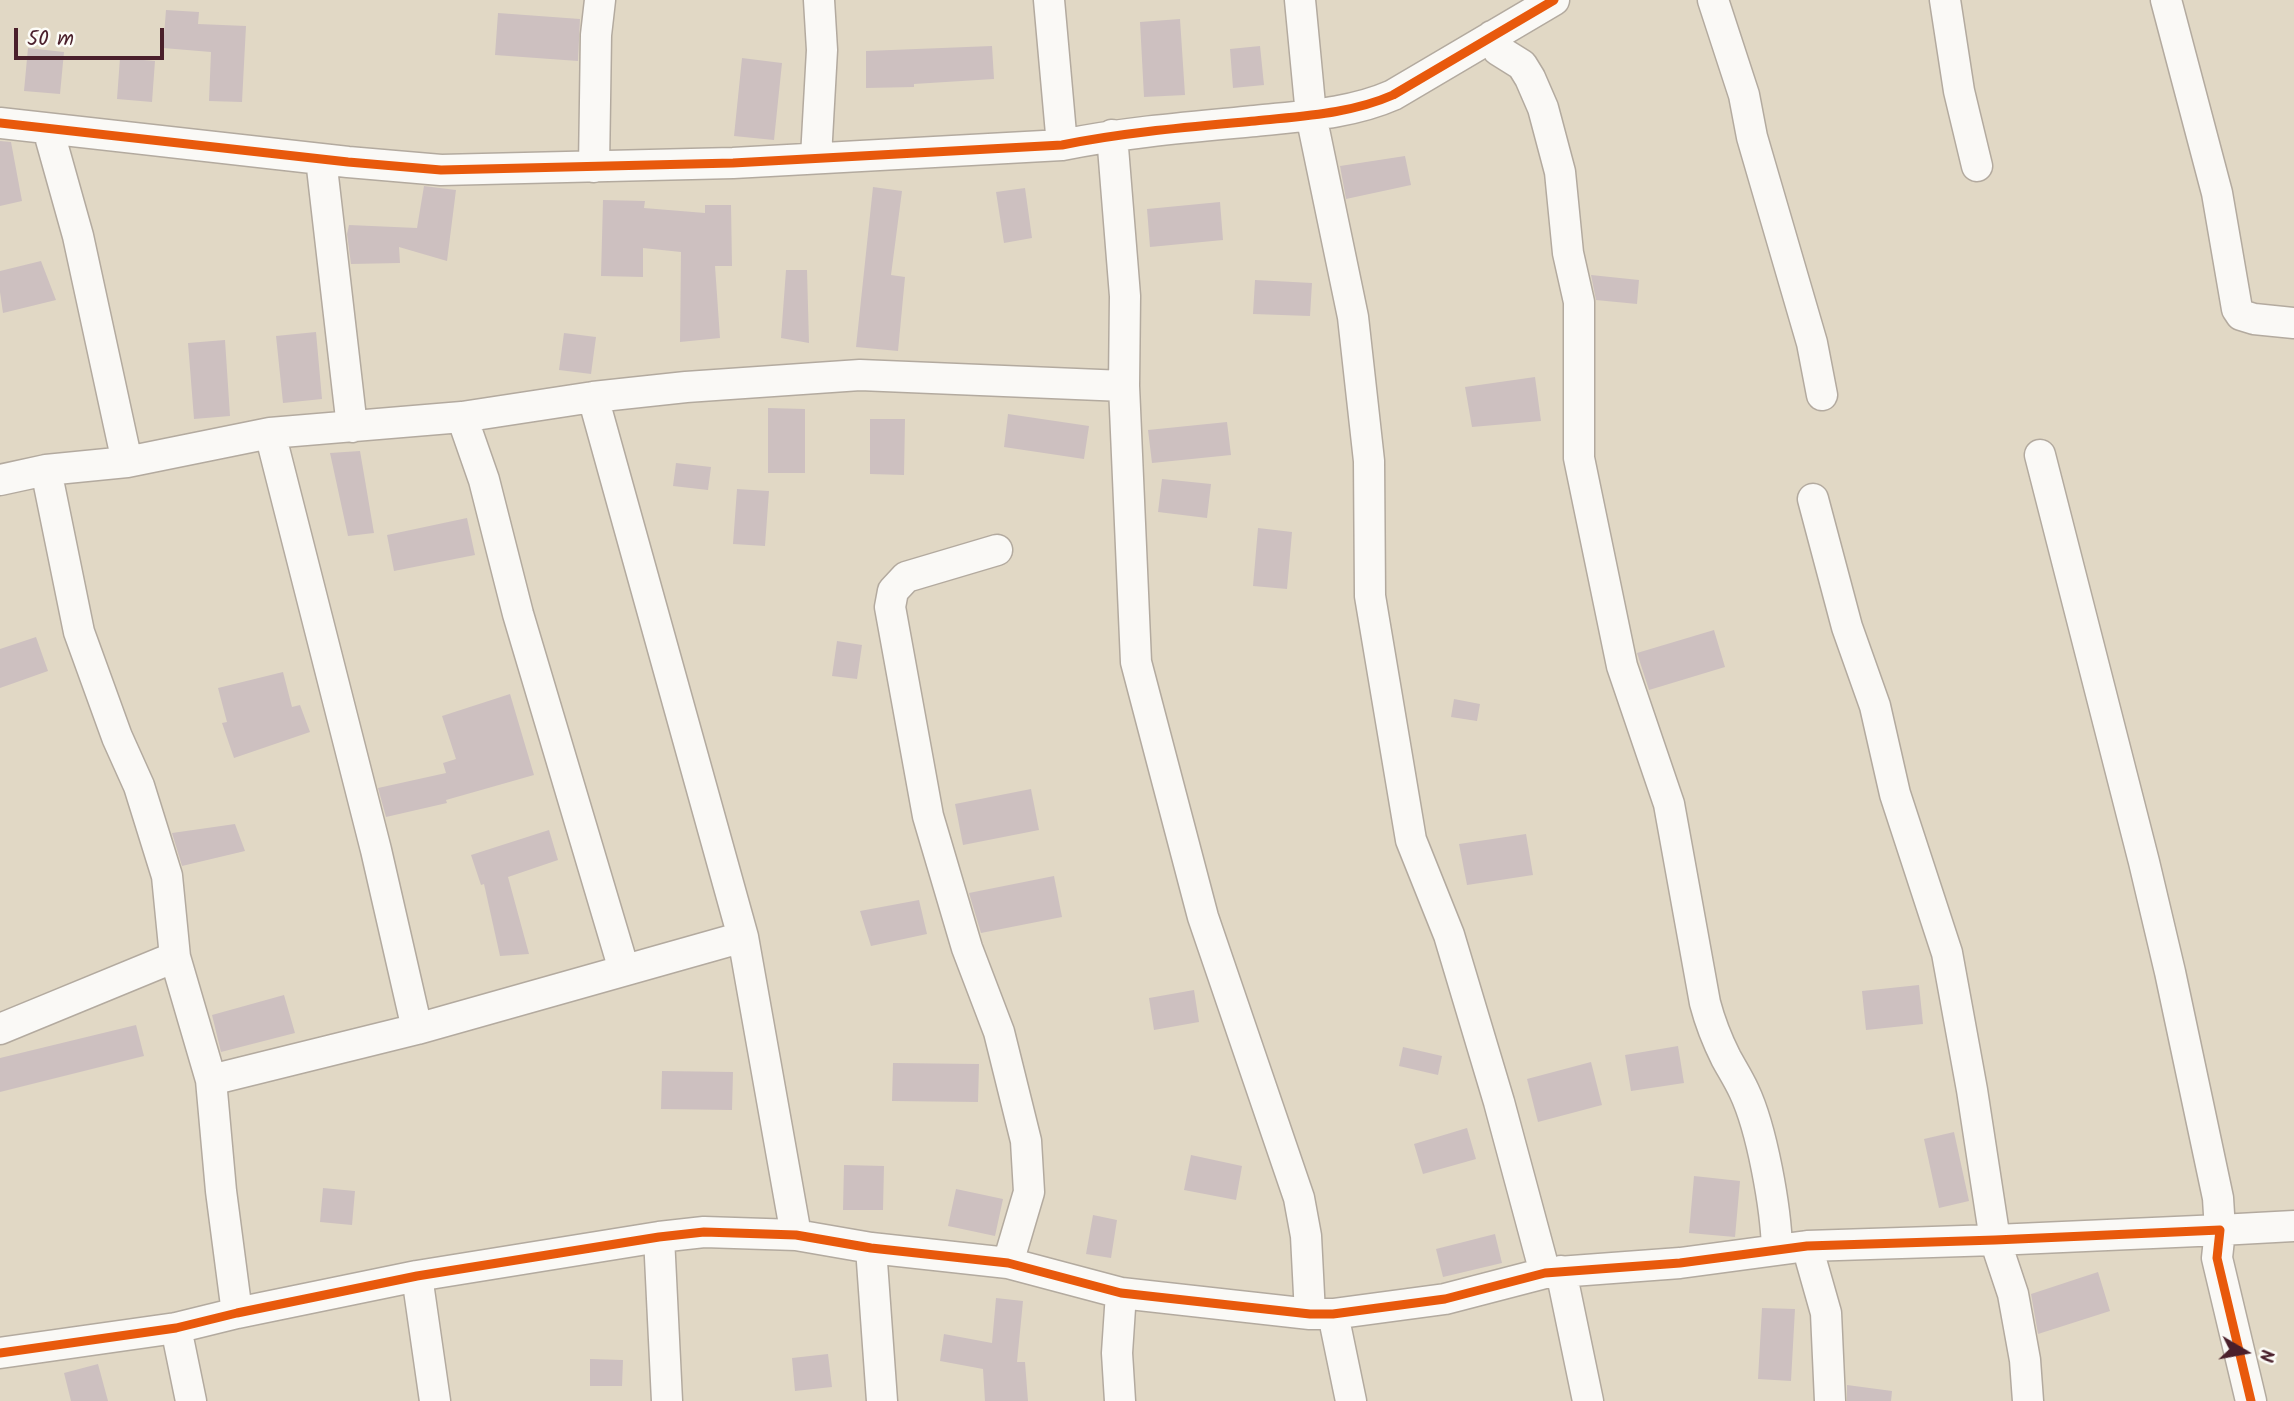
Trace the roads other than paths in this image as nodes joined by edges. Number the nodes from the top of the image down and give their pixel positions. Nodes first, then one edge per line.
1 (600, 0) edge
2 (819, 0) edge
3 (1049, 0) edge
4 (1300, 0) edge
5 (1554, 0) edge
6 (1713, 0) edge
7 (1945, 0) edge
8 (2166, 0) edge
9 (1492, 36) junction
10 (1311, 115) junction
11 (0, 123) edge
12 (48, 129) junction
13 (1112, 135) junction
14 (1062, 145) junction
15 (817, 157) junction
16 (321, 159) junction
17 (1978, 166) dead end
18 (594, 167) junction
19 (2294, 323) edge
20 (1124, 386) junction
21 (1822, 395) dead end
22 (593, 397) junction
23 (462, 417) junction
24 (352, 427) junction
25 (270, 433) junction
26 (2040, 455) dead end
27 (127, 462) junction
28 (46, 470) junction
29 (0, 480) edge
30 (1813, 499) dead end
31 (997, 550) dead end
32 (743, 937) junction
33 (175, 957) junction
34 (624, 970) junction
35 (0, 1029) edge
36 (417, 1030) junction
37 (211, 1080) junction
38 (2294, 1226) edge
39 (2220, 1230) junction
40 (796, 1235) junction
41 (659, 1237) junction
42 (1994, 1240) junction
43 (1807, 1246) junction
44 (871, 1248) junction
45 (1777, 1250) junction
46 (1008, 1263) junction
47 (1553, 1272) junction
48 (417, 1276) junction
49 (1121, 1293) junction
50 (237, 1313) junction
51 (1322, 1314) junction
52 (176, 1328) junction
53 (0, 1353) edge
54 (191, 1401) edge
55 (435, 1401) edge
56 (667, 1401) edge
57 (882, 1401) edge
58 (1119, 1401) edge
59 (1351, 1401) edge
60 (1588, 1401) edge
61 (1829, 1401) edge
62 (2028, 1401) edge
63 (2251, 1401) edge

1 - 18 street
2 - 15 street
3 - 14 street
4 - 10 street
5 - 9 street
6 - 21 street
7 - 17 street
8 - 19 street
9 - 10 street
9 - 45 street
10 - 13 street
10 - 47 street
11 - 12 street
12 - 16 street
12 - 27 street
13 - 14 street
13 - 20 street
14 - 15 street
15 - 18 street
16 - 18 street
16 - 24 street
20 - 22 street
20 - 51 street
22 - 23 street
22 - 32 street
23 - 24 street
23 - 34 street
24 - 25 street
25 - 27 street
25 - 36 street
26 - 39 street
27 - 28 street
28 - 29 street
28 - 33 street
30 - 42 street
31 - 46 street
32 - 34 street
32 - 40 street
33 - 35 street
33 - 37 street
34 - 36 street
36 - 37 street
37 - 50 street
38 - 39 street
39 - 42 street
39 - 63 street
40 - 41 street
40 - 44 street
41 - 48 street
41 - 56 street
42 - 43 street
42 - 62 street
43 - 45 street
43 - 61 street
44 - 46 street
44 - 57 street
45 - 47 street
46 - 49 street
47 - 51 street
47 - 60 street
48 - 50 street
48 - 55 street
49 - 51 street
49 - 58 street
50 - 52 street
51 - 59 street
52 - 53 street
52 - 54 street

